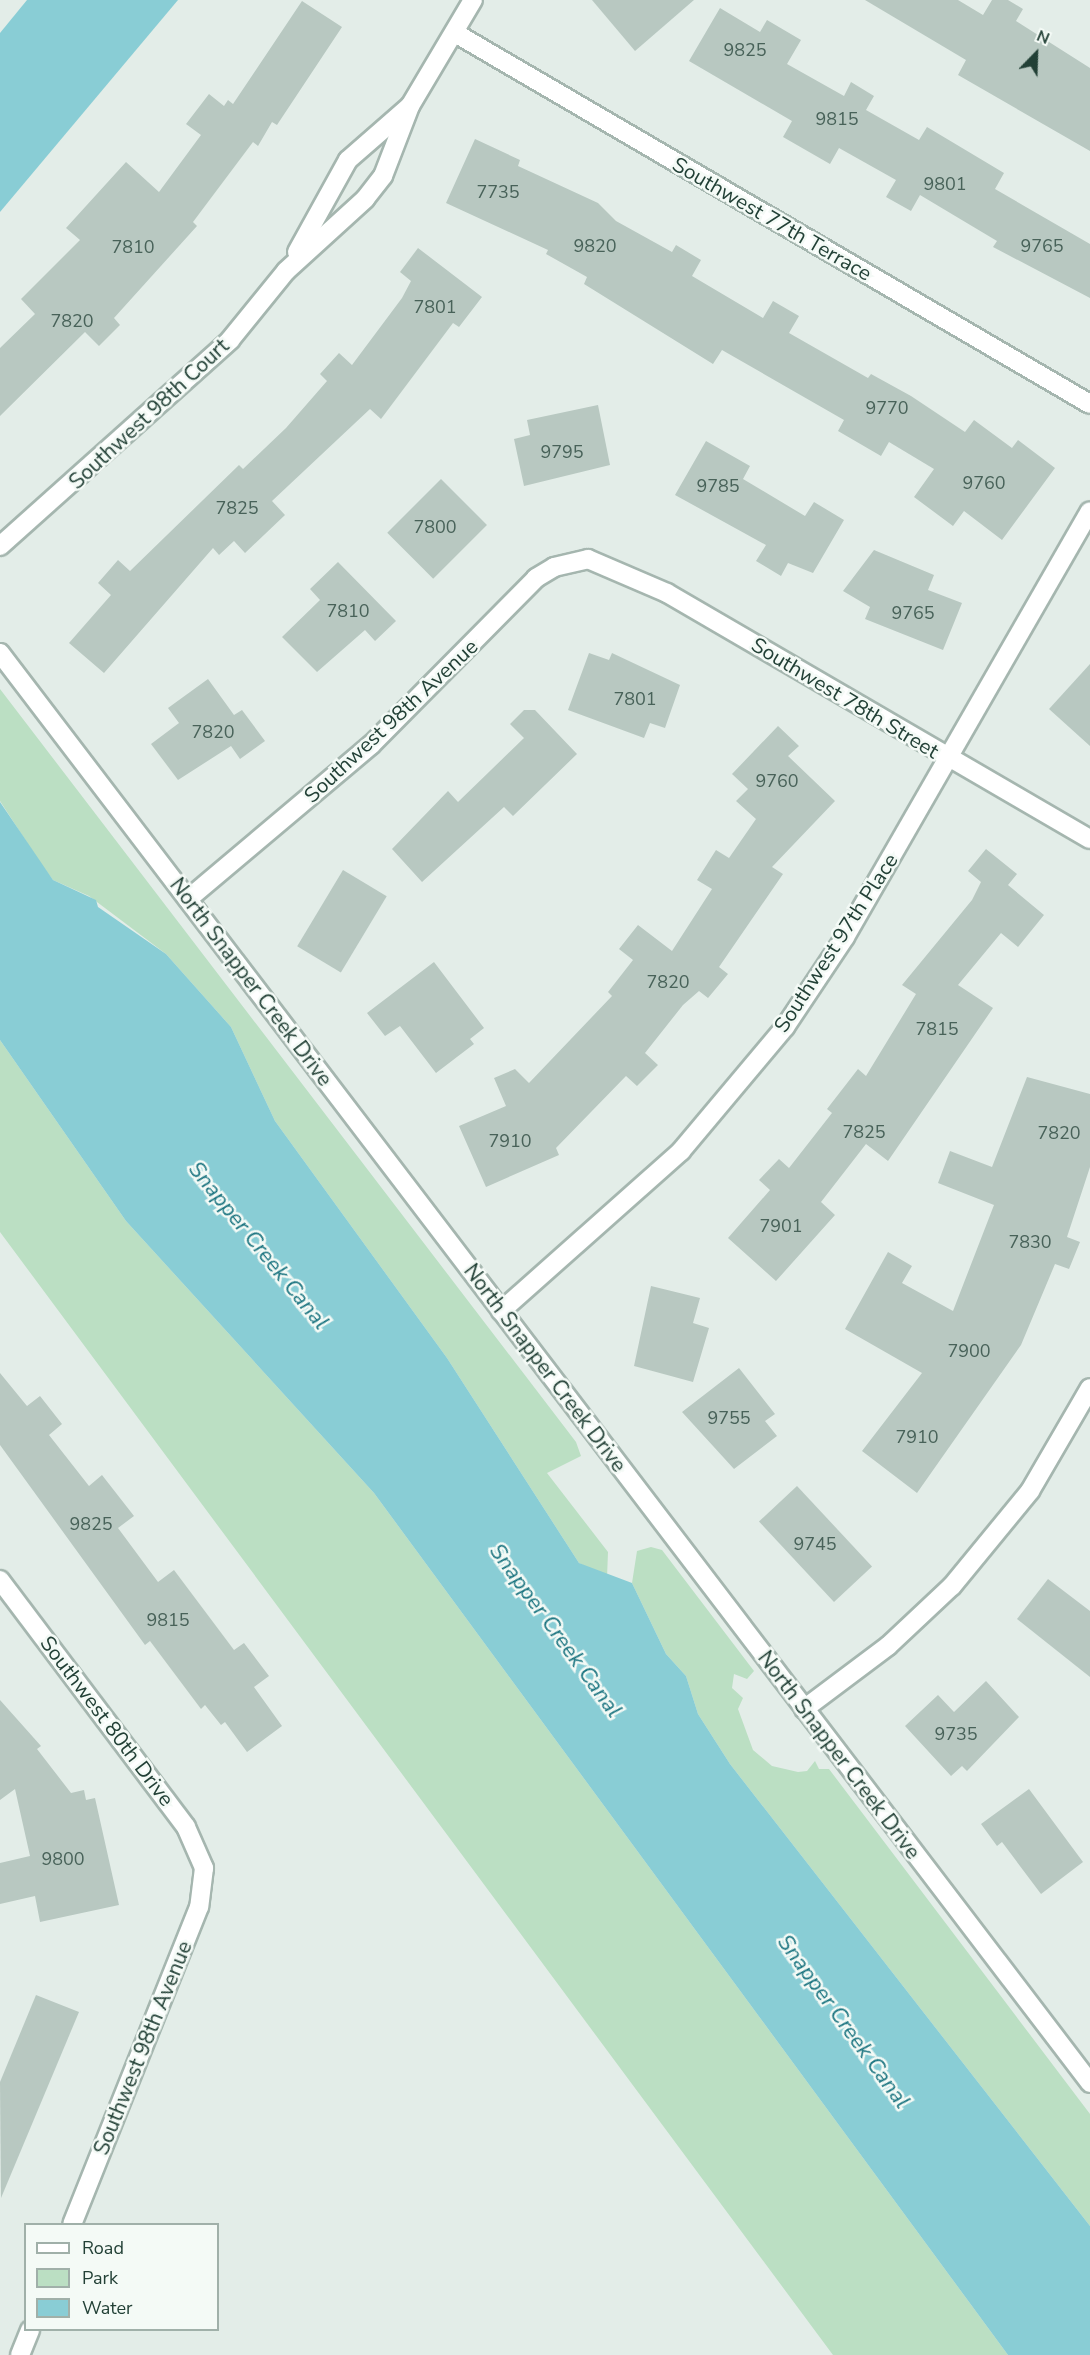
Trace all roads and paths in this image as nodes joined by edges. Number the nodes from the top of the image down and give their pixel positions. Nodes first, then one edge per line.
1 (473, 0) edge
2 (455, 33) junction
3 (410, 106) junction
4 (286, 271) junction
5 (1090, 404) edge
6 (1090, 511) edge
7 (0, 546) edge
8 (598, 560) joint
9 (0, 653) edge
10 (948, 759) junction
11 (1090, 839) edge
12 (188, 899) junction
13 (501, 1311) junction
14 (1090, 1388) edge
15 (0, 1580) edge
16 (804, 1708) junction
17 (204, 1868) joint
18 (1090, 2084) edge
19 (72, 2223) edge
20 (30, 2331) edge
21 (20, 2355) edge

1 - 2 street, Southwest 98th Court
2 - 3 street, Southwest 98th Court
2 - 5 street, Southwest 77th Terrace
3 - 4 street, Southwest 98th Court
3 - 4 street, Southwest 98th Court
4 - 7 street, Southwest 98th Court
6 - 10 street, Southwest 97th Place
8 - 10 street, Southwest 78th Street
8 - 12 street, Southwest 98th Avenue
9 - 12 street, North Snapper Creek Drive
10 - 11 street, Southwest 78th Street
10 - 13 street, Southwest 97th Place
12 - 13 street, North Snapper Creek Drive
13 - 16 street, North Snapper Creek Drive
14 - 16 street
15 - 17 street, Southwest 80th Drive
16 - 18 street, North Snapper Creek Drive
17 - 19 street, Southwest 98th Avenue
20 - 21 street

